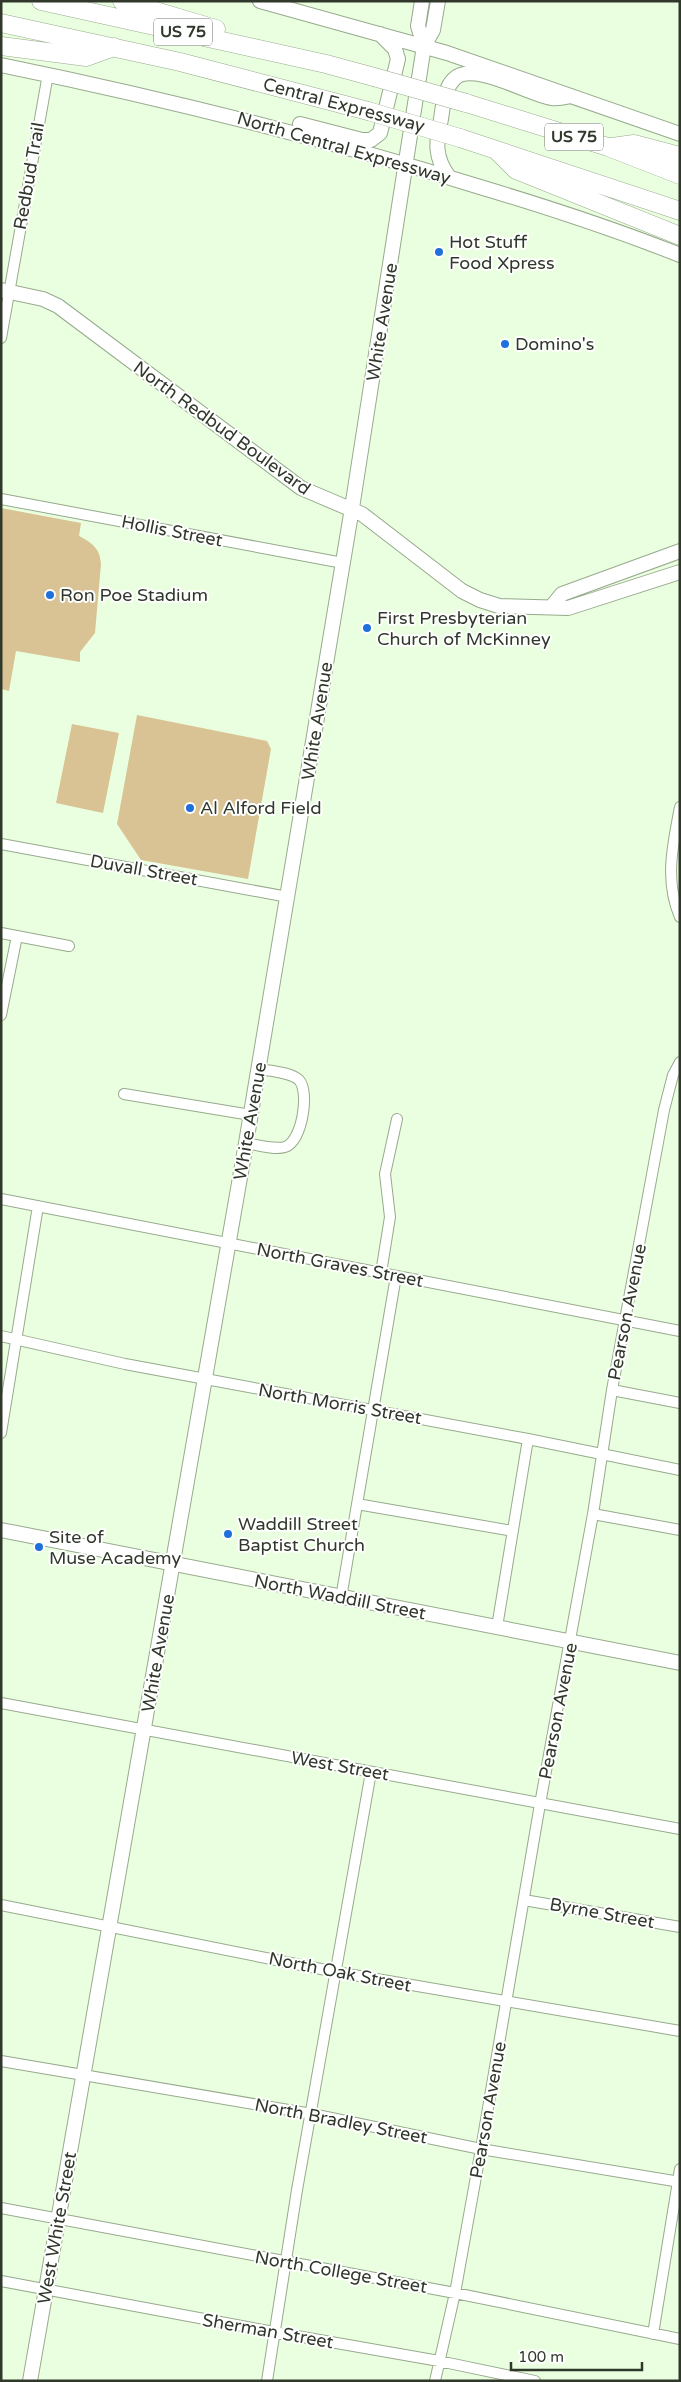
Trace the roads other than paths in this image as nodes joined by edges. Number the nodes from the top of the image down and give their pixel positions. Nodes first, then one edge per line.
1 (41, 1) edge
2 (122, 1) edge
3 (260, 1) edge
4 (422, 1) edge
5 (438, 1) edge
6 (1, 23) edge
7 (379, 33) junction
8 (1, 46) edge
9 (424, 46) junction
10 (115, 47) junction
11 (326, 64) junction
12 (1, 65) edge
13 (48, 74) junction
14 (575, 96) junction
15 (203, 110) junction
16 (680, 134) edge
17 (608, 147) junction
18 (496, 149) junction
19 (680, 156) edge
20 (407, 164) junction
21 (680, 175) edge
22 (450, 177) junction
23 (680, 211) edge
24 (680, 236) edge
25 (680, 255) edge
26 (5, 291) edge
27 (1, 338) edge
28 (1, 499) edge
29 (352, 508) junction
30 (680, 551) edge
31 (343, 563) junction
32 (680, 572) edge
33 (552, 606) junction
34 (680, 807) edge
35 (1, 844) edge
36 (288, 897) junction
37 (680, 917) edge
38 (1, 933) edge
39 (17, 936) junction
40 (69, 946) dead end
41 (1, 1015) edge
42 (680, 1062) edge
43 (258, 1069) junction
44 (124, 1094) dead end
45 (250, 1116) junction
46 (397, 1119) dead end
47 (246, 1143) junction
48 (1, 1198) edge
49 (38, 1206) junction
50 (229, 1243) junction
51 (381, 1273) junction
52 (396, 1276) junction
53 (624, 1320) junction
54 (680, 1331) edge
55 (1, 1336) edge
56 (16, 1340) junction
57 (206, 1379) junction
58 (612, 1390) junction
59 (680, 1402) edge
60 (373, 1410) junction
61 (1, 1433) edge
62 (528, 1439) junction
63 (601, 1453) junction
64 (680, 1470) edge
65 (357, 1504) junction
66 (594, 1514) junction
67 (1, 1530) edge
68 (680, 1530) edge
69 (512, 1531) junction
70 (174, 1564) junction
71 (341, 1598) junction
72 (497, 1627) junction
73 (571, 1642) junction
74 (680, 1663) edge
75 (1, 1703) edge
76 (144, 1729) junction
77 (371, 1772) junction
78 (540, 1804) junction
79 (680, 1829) edge
80 (524, 1900) junction
81 (1, 1905) edge
82 (109, 1927) junction
83 (680, 1927) edge
84 (336, 1972) junction
85 (507, 2002) junction
86 (680, 2030) edge
87 (1, 2061) edge
88 (85, 2076) junction
89 (312, 2114) junction
90 (482, 2149) junction
91 (680, 2169) edge
92 (679, 2182) edge
93 (1, 2208) edge
94 (57, 2219) junction
95 (285, 2262) junction
96 (1, 2281) edge
97 (47, 2289) junction
98 (455, 2293) junction
99 (274, 2332) junction
100 (653, 2334) junction
101 (680, 2339) edge
102 (440, 2361) junction
103 (30, 2381) edge
104 (267, 2381) edge
105 (435, 2381) edge
106 (535, 2381) edge

1 - 11 highway, Central Expressway / US 75
2 - 11 highway
3 - 7 street
4 - 9 street
5 - 9 street
6 - 10 highway, Central Expressway / US 75
7 - 9 street
7 - 15 street
8 - 10 highway
9 - 14 street
9 - 20 street, White Avenue
10 - 18 highway, Central Expressway / US 75, bridge
11 - 17 highway, Central Expressway / US 75, bridge
12 - 13 street, North Central Expressway
13 - 15 street, North Central Expressway
13 - 26 street, Redbud Trail
14 - 16 street
14 - 22 street
15 - 20 street, North Central Expressway
17 - 19 highway
17 - 21 highway, Central Expressway / US 75
18 - 23 highway, Central Expressway / US 75
18 - 24 highway
20 - 22 street, North Central Expressway
20 - 29 street, White Avenue
22 - 25 street, North Central Expressway
26 - 27 street, Redbud Trail
26 - 29 street, North Redbud Boulevard
28 - 31 street, Hollis Street
29 - 31 street, White Avenue
29 - 33 street, North Redbud Boulevard
30 - 33 street
31 - 36 street, White Avenue
32 - 33 street, North Redbud Boulevard
34 - 37 street
35 - 36 street, Duvall Street
36 - 43 street, White Avenue
38 - 39 street
39 - 40 street
39 - 41 street
42 - 53 street, Pearson Avenue
43 - 45 street, White Avenue
43 - 47 street
44 - 45 street
45 - 47 street, White Avenue
46 - 51 street
47 - 50 street, White Avenue
48 - 49 street, North Graves Street
49 - 50 street, North Graves Street
49 - 56 street
50 - 51 street, North Graves Street
50 - 57 street, White Avenue
51 - 52 street, North Graves Street
52 - 53 street, North Graves Street
52 - 60 street
53 - 54 street, North Graves Street
53 - 58 street, Pearson Avenue
55 - 56 street, North Morris Street
56 - 57 street, North Morris Street
56 - 61 street
57 - 60 street, North Morris Street
57 - 70 street, White Avenue
58 - 59 street
58 - 63 street, Pearson Avenue
60 - 62 street, North Morris Street
60 - 65 street
62 - 63 street, North Morris Street
62 - 69 street
63 - 64 street, North Morris Street
63 - 66 street, Pearson Avenue
65 - 69 street
65 - 71 street
66 - 68 street
66 - 73 street, Pearson Avenue
67 - 70 street, North Waddill Street
69 - 72 street
70 - 71 street, North Waddill Street
70 - 76 street, White Avenue
71 - 72 street, North Waddill Street
72 - 73 street, North Waddill Street
73 - 74 street, North Waddill Street
73 - 78 street, Pearson Avenue
75 - 76 street, West Street
76 - 77 street, West Street
76 - 82 street, White Avenue
77 - 78 street, West Street
77 - 84 street
78 - 79 street, West Street
78 - 80 street, Pearson Avenue
80 - 83 street, Byrne Street
80 - 85 street, Pearson Avenue
81 - 82 street, North Oak Street
82 - 84 street, North Oak Street
82 - 88 street, White Avenue
84 - 85 street, North Oak Street
84 - 89 street
85 - 86 street, North Oak Street
85 - 90 street, Pearson Avenue
87 - 88 street, North Bradley Street
88 - 89 street, North Bradley Street
88 - 94 street, West White Street
89 - 90 street, North Bradley Street
89 - 95 street
90 - 92 street, North Bradley Street
90 - 98 street, Pearson Avenue
91 - 92 street
92 - 100 street
93 - 94 street, North College Street
94 - 95 street, North College Street
94 - 97 street, West White Street
95 - 98 street, North College Street
95 - 99 street
96 - 97 street, Sherman Street
97 - 99 street, Sherman Street
97 - 103 street, West White Street
98 - 100 street, North College Street
98 - 102 street, Pearson Avenue
99 - 102 street, Sherman Street
99 - 104 street
100 - 101 street, North College Street
102 - 105 street, Pearson Avenue
102 - 106 street, Sherman Street

